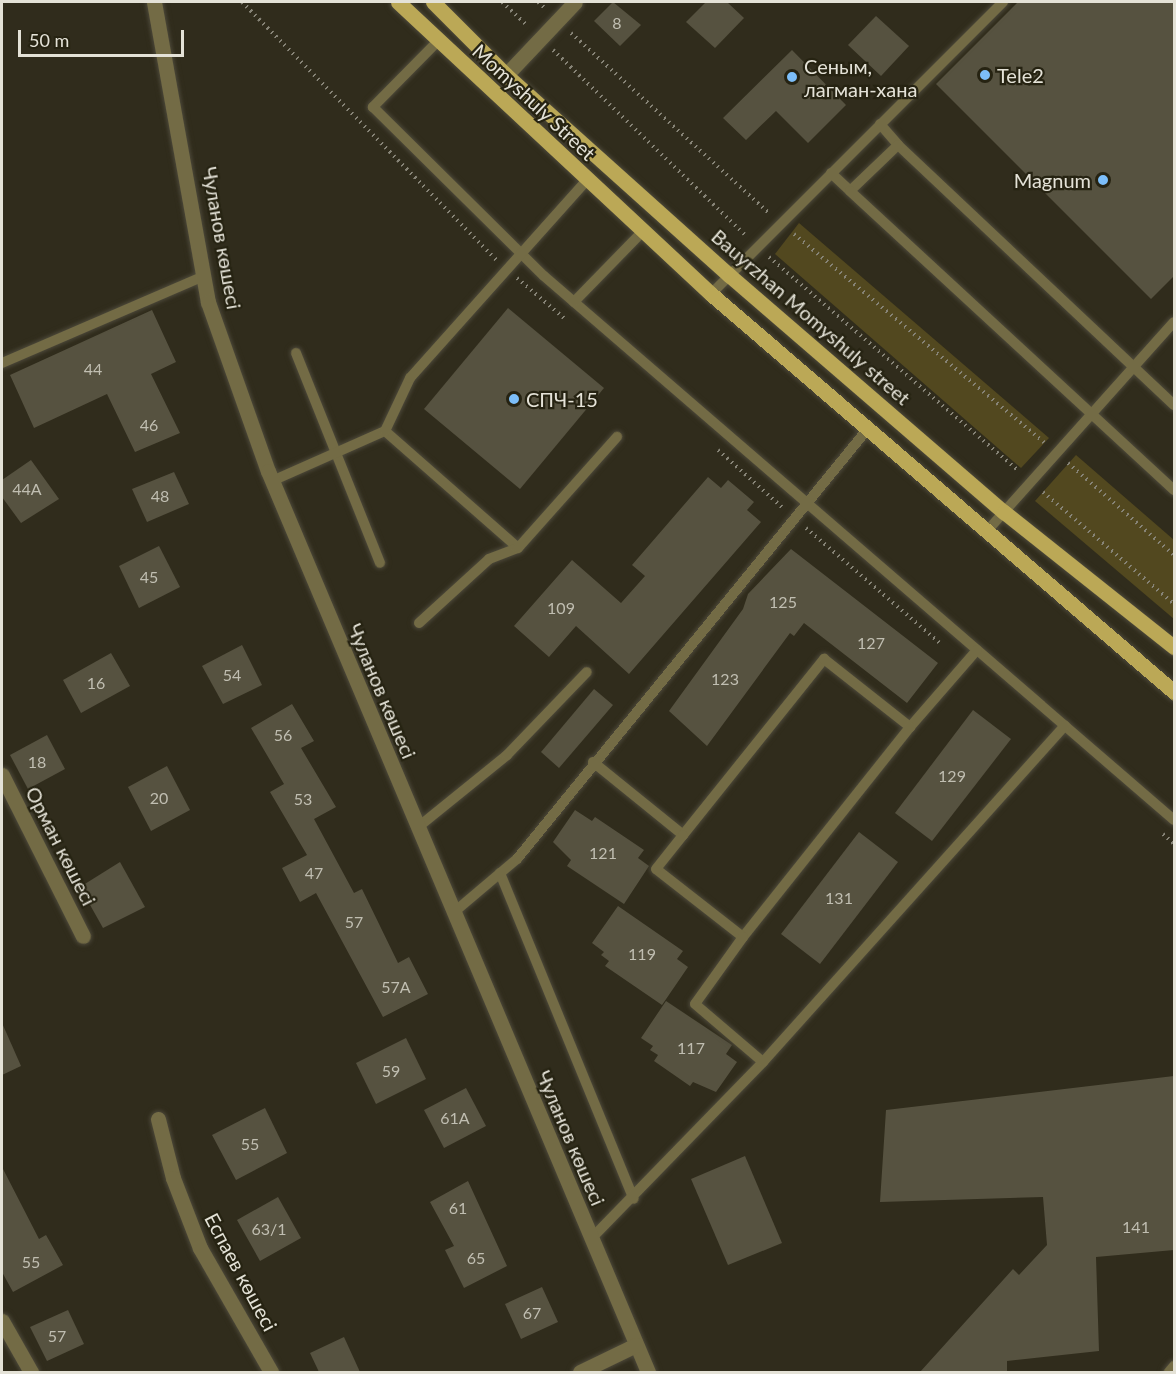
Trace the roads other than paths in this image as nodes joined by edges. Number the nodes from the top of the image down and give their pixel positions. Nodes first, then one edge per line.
1 (154, 2) edge
2 (398, 2) edge
3 (433, 2) edge
4 (575, 2) edge
5 (1003, 2) edge
6 (438, 41) junction
7 (506, 75) junction
8 (880, 124) junction
9 (898, 145) junction
10 (831, 173) junction
11 (587, 180) junction
12 (850, 191) junction
13 (643, 231) junction
14 (521, 253) junction
15 (729, 275) junction
16 (204, 276) junction
17 (711, 294) junction
18 (574, 302) junction
19 (1174, 323) edge
20 (296, 353) dead end
21 (2, 363) edge
22 (1131, 367) junction
23 (1174, 405) edge
24 (1089, 415) junction
25 (385, 431) junction
26 (866, 431) junction
27 (617, 437) dead end
28 (336, 453) junction
29 (272, 481) junction
30 (1174, 490) edge
31 (805, 501) junction
32 (1004, 512) junction
33 (987, 531) junction
34 (518, 548) junction
35 (380, 563) dead end
36 (419, 623) dead end
37 (1174, 647) edge
38 (977, 650) junction
39 (587, 672) dead end
40 (1174, 692) edge
41 (1065, 726) junction
42 (910, 727) junction
43 (592, 762) junction
44 (2, 775) edge
45 (1174, 820) edge
46 (417, 828) junction
47 (683, 835) junction
48 (500, 873) junction
49 (453, 914) junction
50 (83, 936) dead end
51 (742, 937) junction
52 (763, 1062) junction
53 (158, 1119) dead end
54 (634, 1199) junction
55 (591, 1239) junction
56 (2, 1321) edge
57 (636, 1345) junction
58 (1174, 1366) edge
59 (31, 1372) edge
60 (271, 1372) edge
61 (580, 1372) edge
62 (648, 1372) edge
63 (1169, 1372) edge

1 - 16 street, Чуланов көшесі
2 - 6 main road, Momyshuly Street
3 - 7 main road, Bauyrzhan Momyshuly street
4 - 7 street
5 - 8 lane
6 - 11 main road, Momyshuly Street
6 - 14 lane
7 - 15 main road, Bauyrzhan Momyshuly street
8 - 9 lane
8 - 10 lane
9 - 12 lane
9 - 22 lane
10 - 12 lane
10 - 15 lane
11 - 13 main road, Momyshuly Street
11 - 14 lane
12 - 24 lane
13 - 17 main road
13 - 18 lane
14 - 18 lane
14 - 25 lane
15 - 17 lane
15 - 32 main road, Bauyrzhan Momyshuly street
16 - 21 lane
16 - 29 street, Чуланов көшесі
17 - 26 main road
18 - 31 lane
19 - 22 lane
20 - 28 lane
22 - 23 lane
22 - 24 lane
24 - 30 lane
24 - 32 lane
25 - 28 lane
25 - 34 lane
26 - 31 lane
26 - 33 main road
27 - 34 lane
28 - 29 lane
28 - 35 lane
29 - 46 street, Чуланов көшесі
31 - 38 lane
31 - 43 lane
32 - 33 lane
32 - 37 main road, Bauyrzhan Momyshuly street
33 - 40 main road
34 - 36 lane
38 - 41 lane
38 - 42 lane
39 - 46 lane
41 - 45 lane
41 - 52 lane
42 - 47 lane
42 - 51 lane
43 - 47 lane
43 - 48 lane
44 - 50 street, Орман көшесі
46 - 49 street, Чуланов көшесі
47 - 51 lane
48 - 49 lane
48 - 54 lane
49 - 55 street, Чуланов көшесі
51 - 52 lane
52 - 54 lane
53 - 60 street, Еспаев көшесі
54 - 55 lane
55 - 57 street, Чуланов көшесі
56 - 59 street
57 - 61 street
57 - 62 street, Чуланов көшесі
58 - 63 lane

